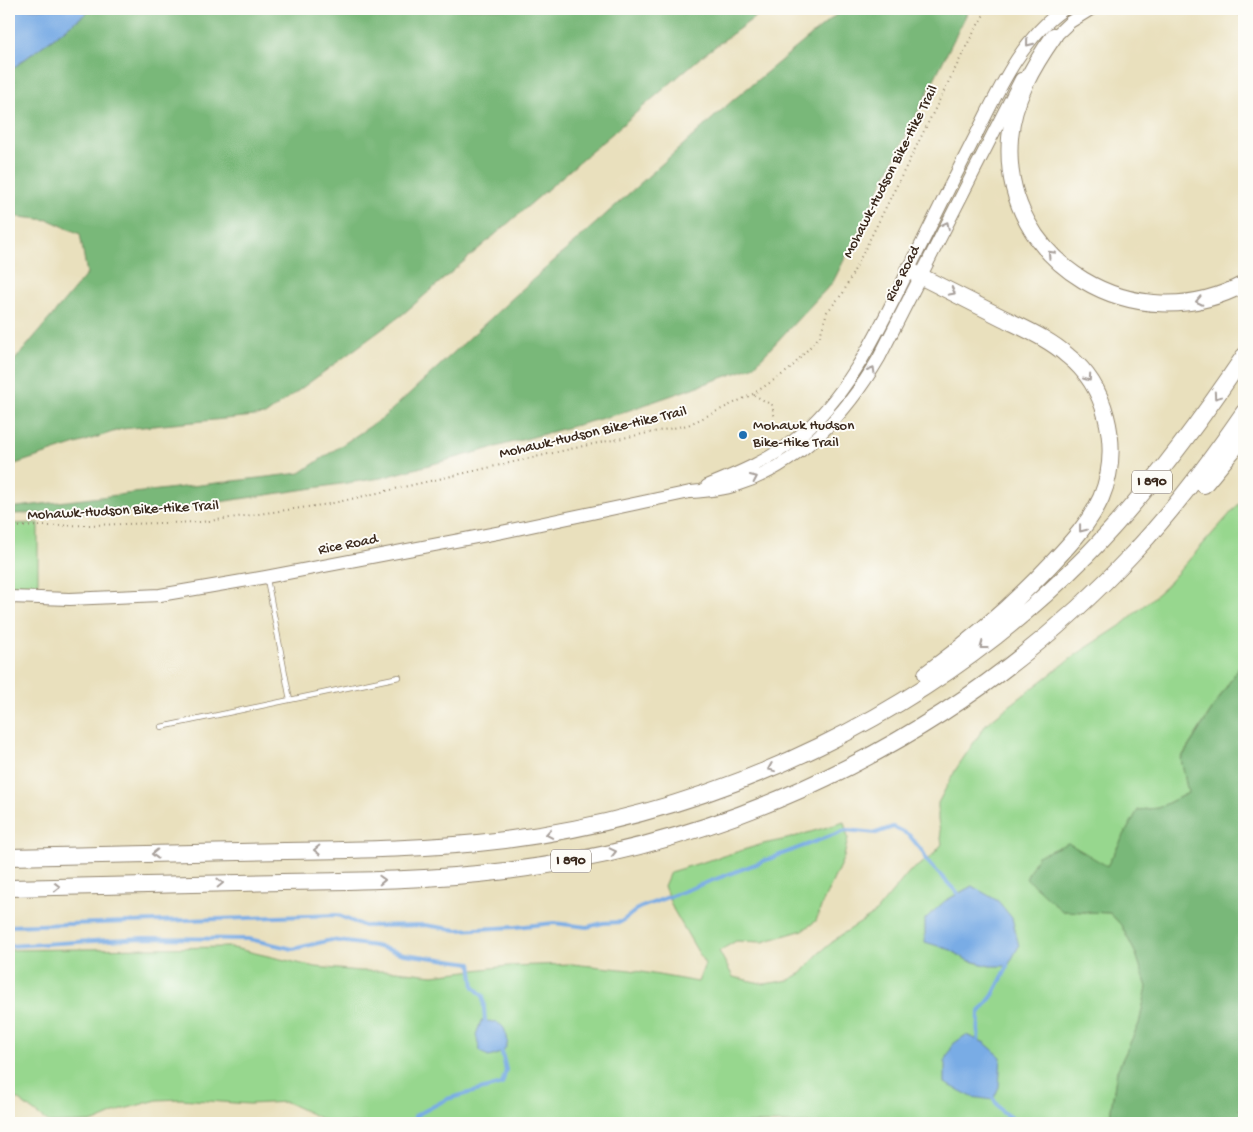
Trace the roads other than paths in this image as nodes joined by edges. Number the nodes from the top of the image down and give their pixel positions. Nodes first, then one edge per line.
1 (1064, 9) edge
2 (1091, 9) edge
3 (1241, 9) edge
4 (1244, 10) edge
5 (1054, 36) junction
6 (914, 273) junction
7 (1244, 284) edge
8 (1244, 356) edge
9 (1244, 412) edge
10 (1244, 437) edge
11 (266, 577) junction
12 (1092, 595) junction
13 (9, 597) edge
14 (399, 677) dead end
15 (290, 700) junction
16 (161, 726) dead end
17 (816, 749) junction
18 (9, 857) edge
19 (9, 888) edge

1 -> 6 street, Rice Road
2 - 5 street, Rice Road
3 - 4 street
6 -> 5 street, Rice Road
7 -> 5 highway
6 - 11 street, Rice Road
6 -> 17 highway
8 -> 17 highway, I 890
9 - 12 highway, I 890
10 - 12 highway
11 - 13 street, Rice Road
11 - 15 lane
19 -> 12 highway, I 890
14 - 15 lane
15 - 16 lane
17 -> 18 highway, I 890

